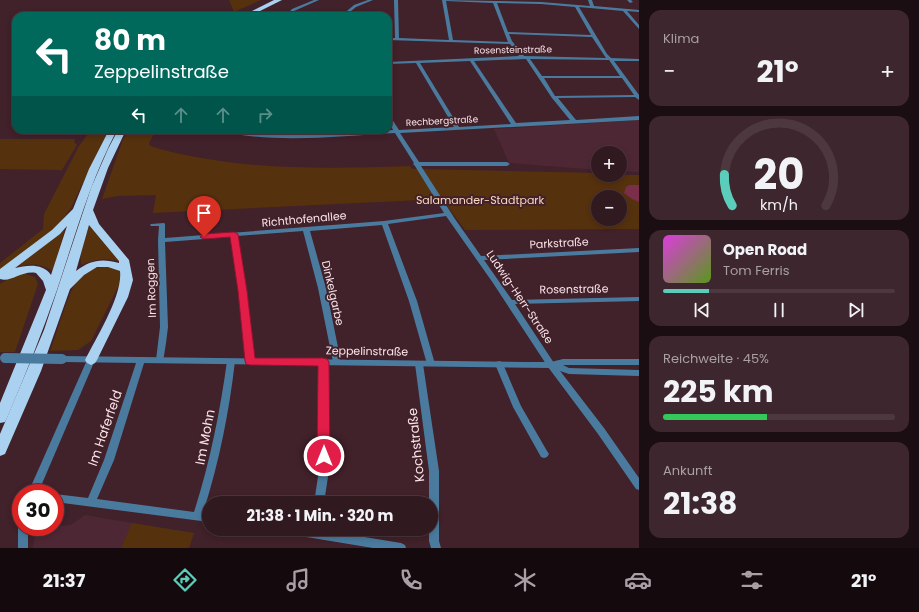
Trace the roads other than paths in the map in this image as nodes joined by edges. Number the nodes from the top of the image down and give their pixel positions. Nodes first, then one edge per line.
1 (271, 0) edge
2 (279, 0) edge
3 (317, 0) edge
4 (354, 0) edge
5 (371, 0) edge
6 (396, 0) edge
7 (444, 0) edge
8 (460, 0) edge
9 (590, 0) edge
10 (508, 1) edge
11 (495, 2) junction
12 (361, 3) junction
13 (576, 6) junction
14 (593, 8) junction
15 (624, 10) junction
16 (246, 12) edge
17 (254, 12) edge
18 (291, 12) edge
19 (348, 12) edge
20 (639, 12) edge
21 (639, 28) edge
22 (507, 34) junction
23 (593, 36) junction
24 (392, 39) edge
25 (397, 39) junction
26 (450, 41) junction
27 (511, 43) junction
28 (524, 57) junction
29 (471, 59) junction
30 (609, 59) junction
31 (639, 60) edge
32 (417, 62) junction
33 (392, 63) edge
34 (540, 76) junction
35 (624, 77) junction
36 (554, 97) junction
37 (638, 98) edge
38 (639, 118) edge
39 (574, 121) junction
40 (392, 124) edge
41 (515, 125) junction
42 (457, 128) junction
43 (392, 132) edge
44 (397, 132) junction
45 (111, 134) edge
46 (120, 134) edge
47 (252, 134) edge
48 (278, 134) edge
49 (416, 164) junction
50 (507, 164) dead end
51 (83, 211) junction
52 (448, 214) junction
53 (384, 223) junction
54 (153, 225) dead end
55 (306, 229) junction
56 (234, 234) junction
57 (160, 240) junction
58 (639, 250) edge
59 (480, 258) junction
60 (126, 270) junction
61 (0, 274) edge
62 (0, 279) edge
63 (64, 289) junction
64 (51, 291) junction
65 (639, 299) edge
66 (509, 302) junction
67 (3, 358) edge
68 (91, 360) junction
69 (141, 360) junction
70 (160, 360) junction
71 (231, 361) junction
72 (250, 361) junction
73 (323, 362) junction
74 (337, 362) junction
75 (639, 362) edge
76 (419, 364) junction
77 (431, 364) junction
78 (499, 364) junction
79 (551, 365) junction
80 (639, 373) edge
81 (0, 418) edge
82 (0, 450) edge
83 (544, 454) dead end
84 (634, 472) edge
85 (37, 484) edge
86 (639, 486) edge
87 (320, 496) edge
88 (64, 499) edge
89 (91, 502) junction
90 (197, 517) junction
91 (202, 517) edge
92 (23, 536) edge
93 (340, 536) edge
94 (22, 548) edge
95 (401, 548) edge
96 (436, 548) edge

1 - 16 highway
2 - 17 highway
3 - 18 street
4 - 12 street
5 - 12 street
6 - 25 street
7 - 8 street
7 - 26 street
8 - 11 street
9 - 14 street
10 - 11 street
10 - 13 street
11 - 22 street
12 - 19 street
13 - 14 street
13 - 23 street
14 - 15 street
15 - 20 street
15 - 21 street
22 - 23 street
22 - 27 street
23 - 30 street
24 - 25 street
25 - 26 street
26 - 27 street
27 - 28 street
28 - 29 street, Rosensteinstraße
28 - 30 street, Rosensteinstraße
28 - 34 street
29 - 32 street, Rosensteinstraße
29 - 41 street
30 - 31 street, Rosensteinstraße
30 - 35 street
32 - 33 street, Rosensteinstraße
32 - 42 street
34 - 35 street
34 - 36 street
35 - 37 street
36 - 37 street
36 - 39 street
38 - 39 street, Rechbergstraße
39 - 41 street, Rechbergstraße
40 - 44 street, Ludwig-Herr-Straße
41 - 42 street, Rechbergstraße
42 - 44 street, Rechbergstraße
43 - 44 street, Rechbergstraße
44 - 49 street, Ludwig-Herr-Straße
45 - 51 highway
46 - 51 highway
47 - 48 street, Rechbergstraße
49 - 50 street
49 - 52 street, Ludwig-Herr-Straße
51 - 60 highway
51 - 61 highway
51 - 63 highway
51 - 64 highway
52 - 53 street, Richthofenallee
52 - 59 street, Ludwig-Herr-Straße
53 - 55 street, Richthofenallee
53 - 77 street
54 - 57 street, Im Roggen
55 - 56 street, Richthofenallee
55 - 74 street, Dinkelgarbe
56 - 57 street, Richthofenallee
56 - 72 street
57 - 70 street, Im Roggen
58 - 59 street, Parkstraße
59 - 66 street, Ludwig-Herr-Straße
60 - 63 highway
60 - 68 highway
62 - 64 highway
63 - 82 highway
64 - 81 highway
65 - 66 street, Rosenstraße
66 - 79 street, Ludwig-Herr-Straße
67 - 68 street, Zeppelinstraße, bridge
68 - 69 street, Zeppelinstraße
68 - 85 street
69 - 70 street, Zeppelinstraße
69 - 89 street, Im Haferfeld
70 - 71 street, Zeppelinstraße
71 - 72 street, Zeppelinstraße
71 - 90 street, Im Mohn
72 - 73 street, Zeppelinstraße
73 - 74 street, Zeppelinstraße
73 - 87 street
74 - 76 street, Zeppelinstraße
75 - 79 street, Zeppelinstraße
76 - 77 street, Zeppelinstraße
76 - 96 street, Kochstraße
77 - 78 street, Zeppelinstraße
78 - 79 street, Zeppelinstraße
78 - 83 street
79 - 80 street, Zeppelinstraße
79 - 84 street, Ludwig-Herr-Straße
84 - 86 street, Ludwig-Herr-Straße
88 - 89 street
89 - 90 street
90 - 91 street
92 - 94 street
93 - 95 street

